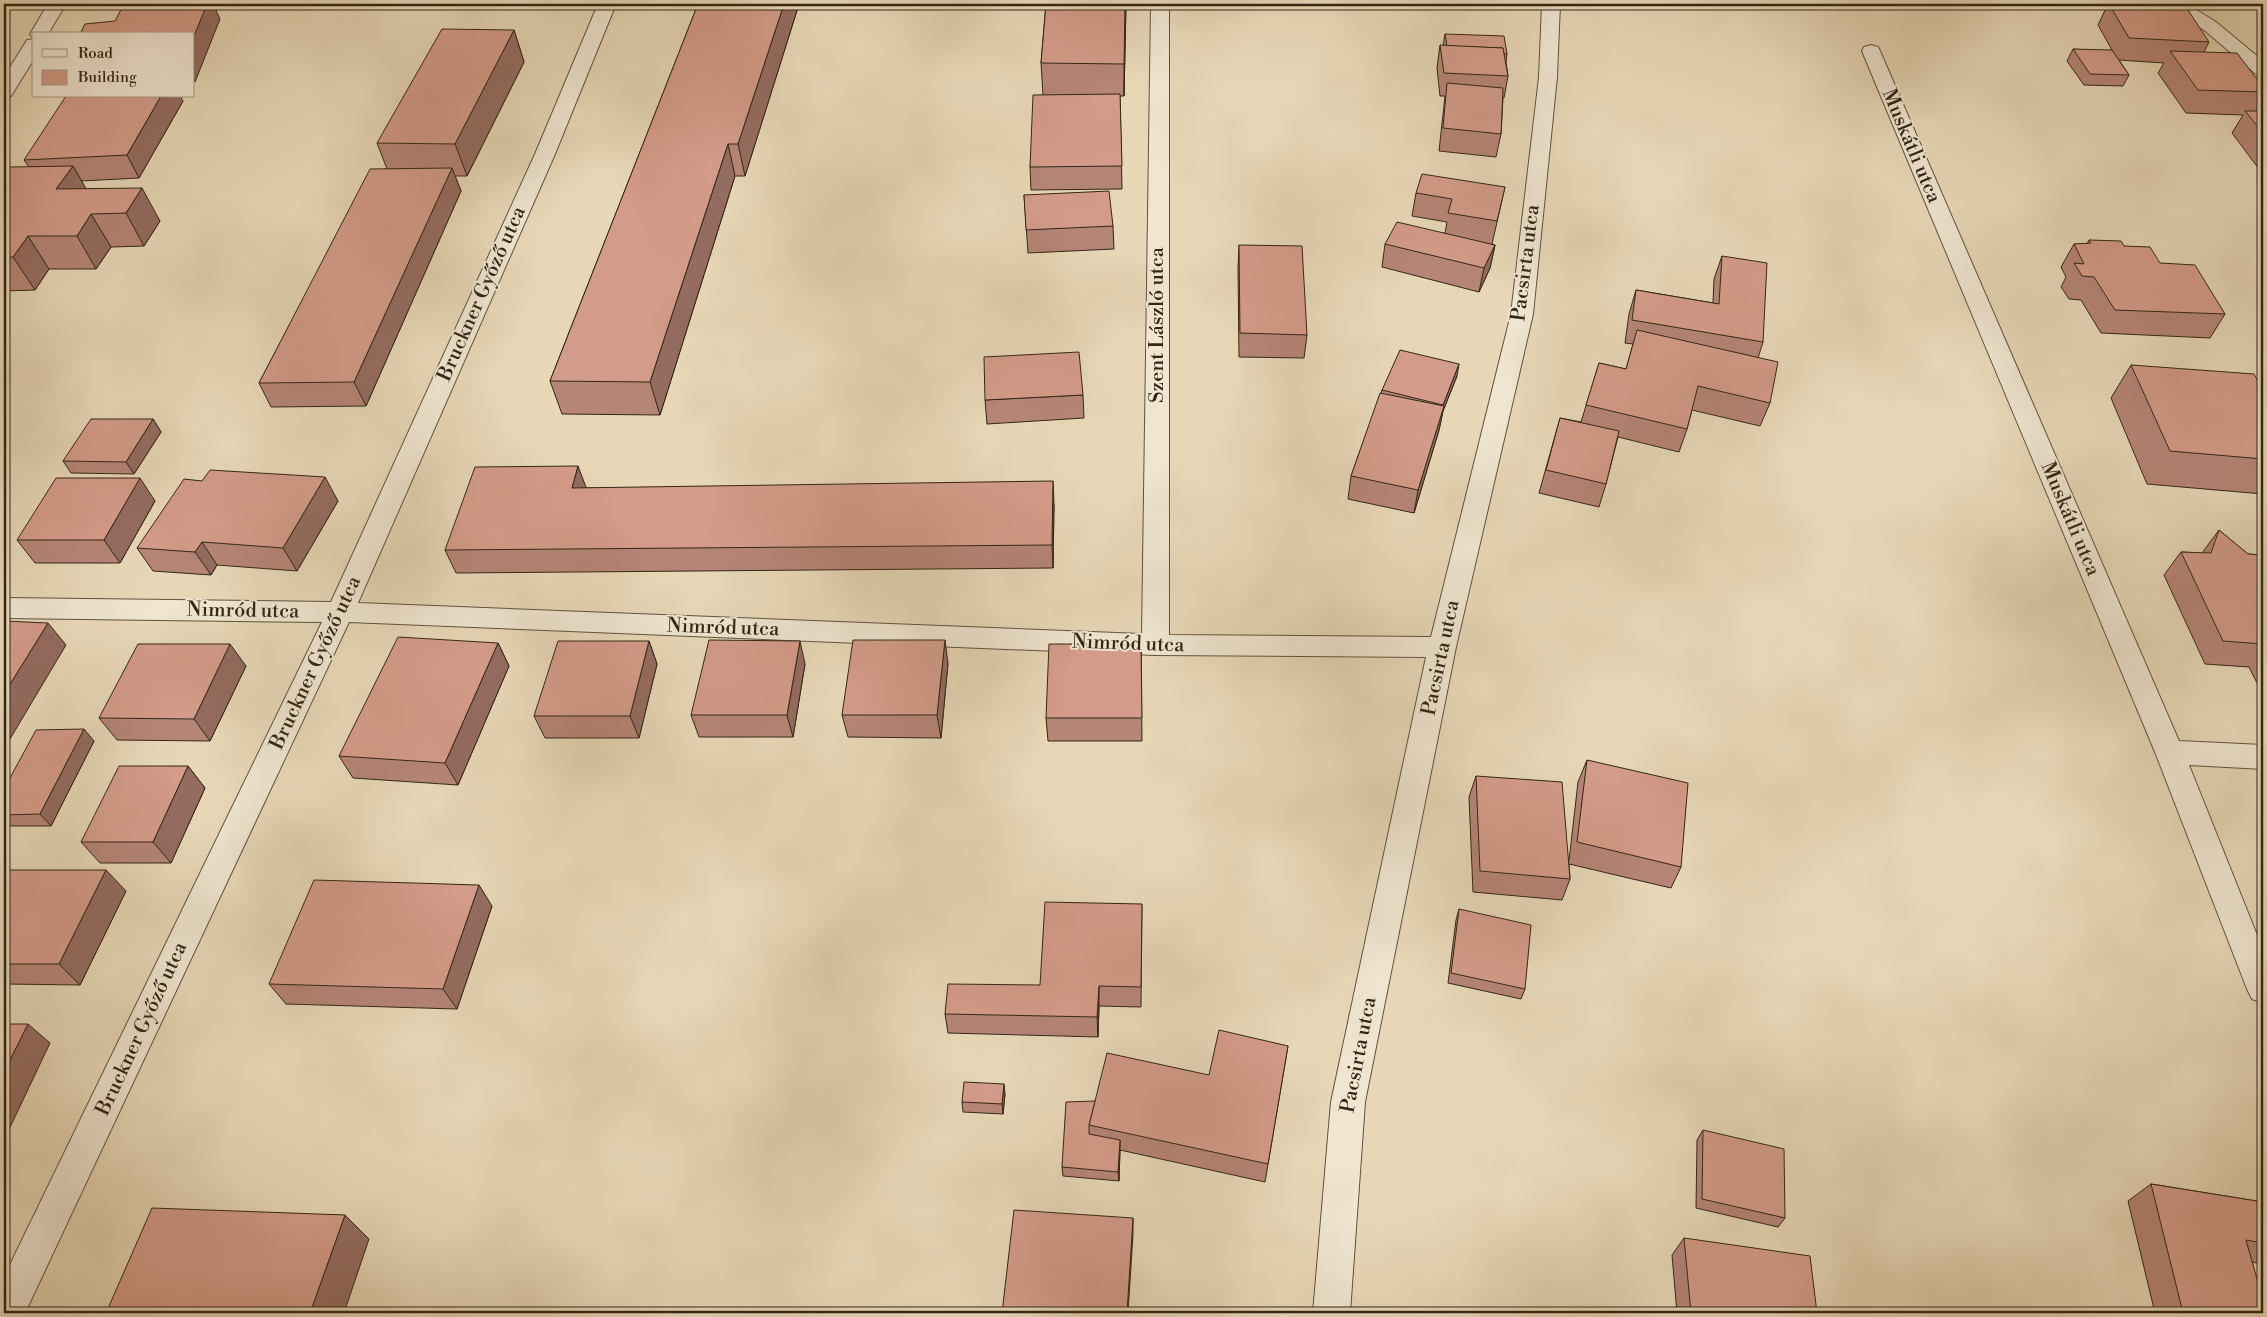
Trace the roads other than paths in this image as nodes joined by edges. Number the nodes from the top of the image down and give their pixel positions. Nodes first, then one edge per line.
1 (57, 4) edge
2 (607, 4) edge
3 (1160, 4) edge
4 (1551, 4) edge
5 (2175, 4) edge
6 (40, 32) edge
7 (32, 47) edge
8 (1871, 51) dead end
9 (2263, 70) edge
10 (4, 92) edge
11 (4, 608) edge
12 (340, 612) junction
13 (1155, 645) junction
14 (1442, 647) junction
15 (2169, 752) junction
16 (2263, 757) edge
17 (2263, 989) edge
18 (6, 1313) edge
19 (1332, 1313) edge

1 - 6 street
2 - 12 street, Bruckner Győző utca
3 - 13 street, Szent László utca
4 - 14 street, Pacsirta utca
5 - 9 street
7 - 10 street
8 - 15 street, Muskátli utca
11 - 12 street, Nimród utca
12 - 13 street, Nimród utca
12 - 18 street, Bruckner Győző utca
13 - 14 street, Nimród utca
14 - 19 street, Pacsirta utca
15 - 16 street
15 - 17 street, Muskátli utca

